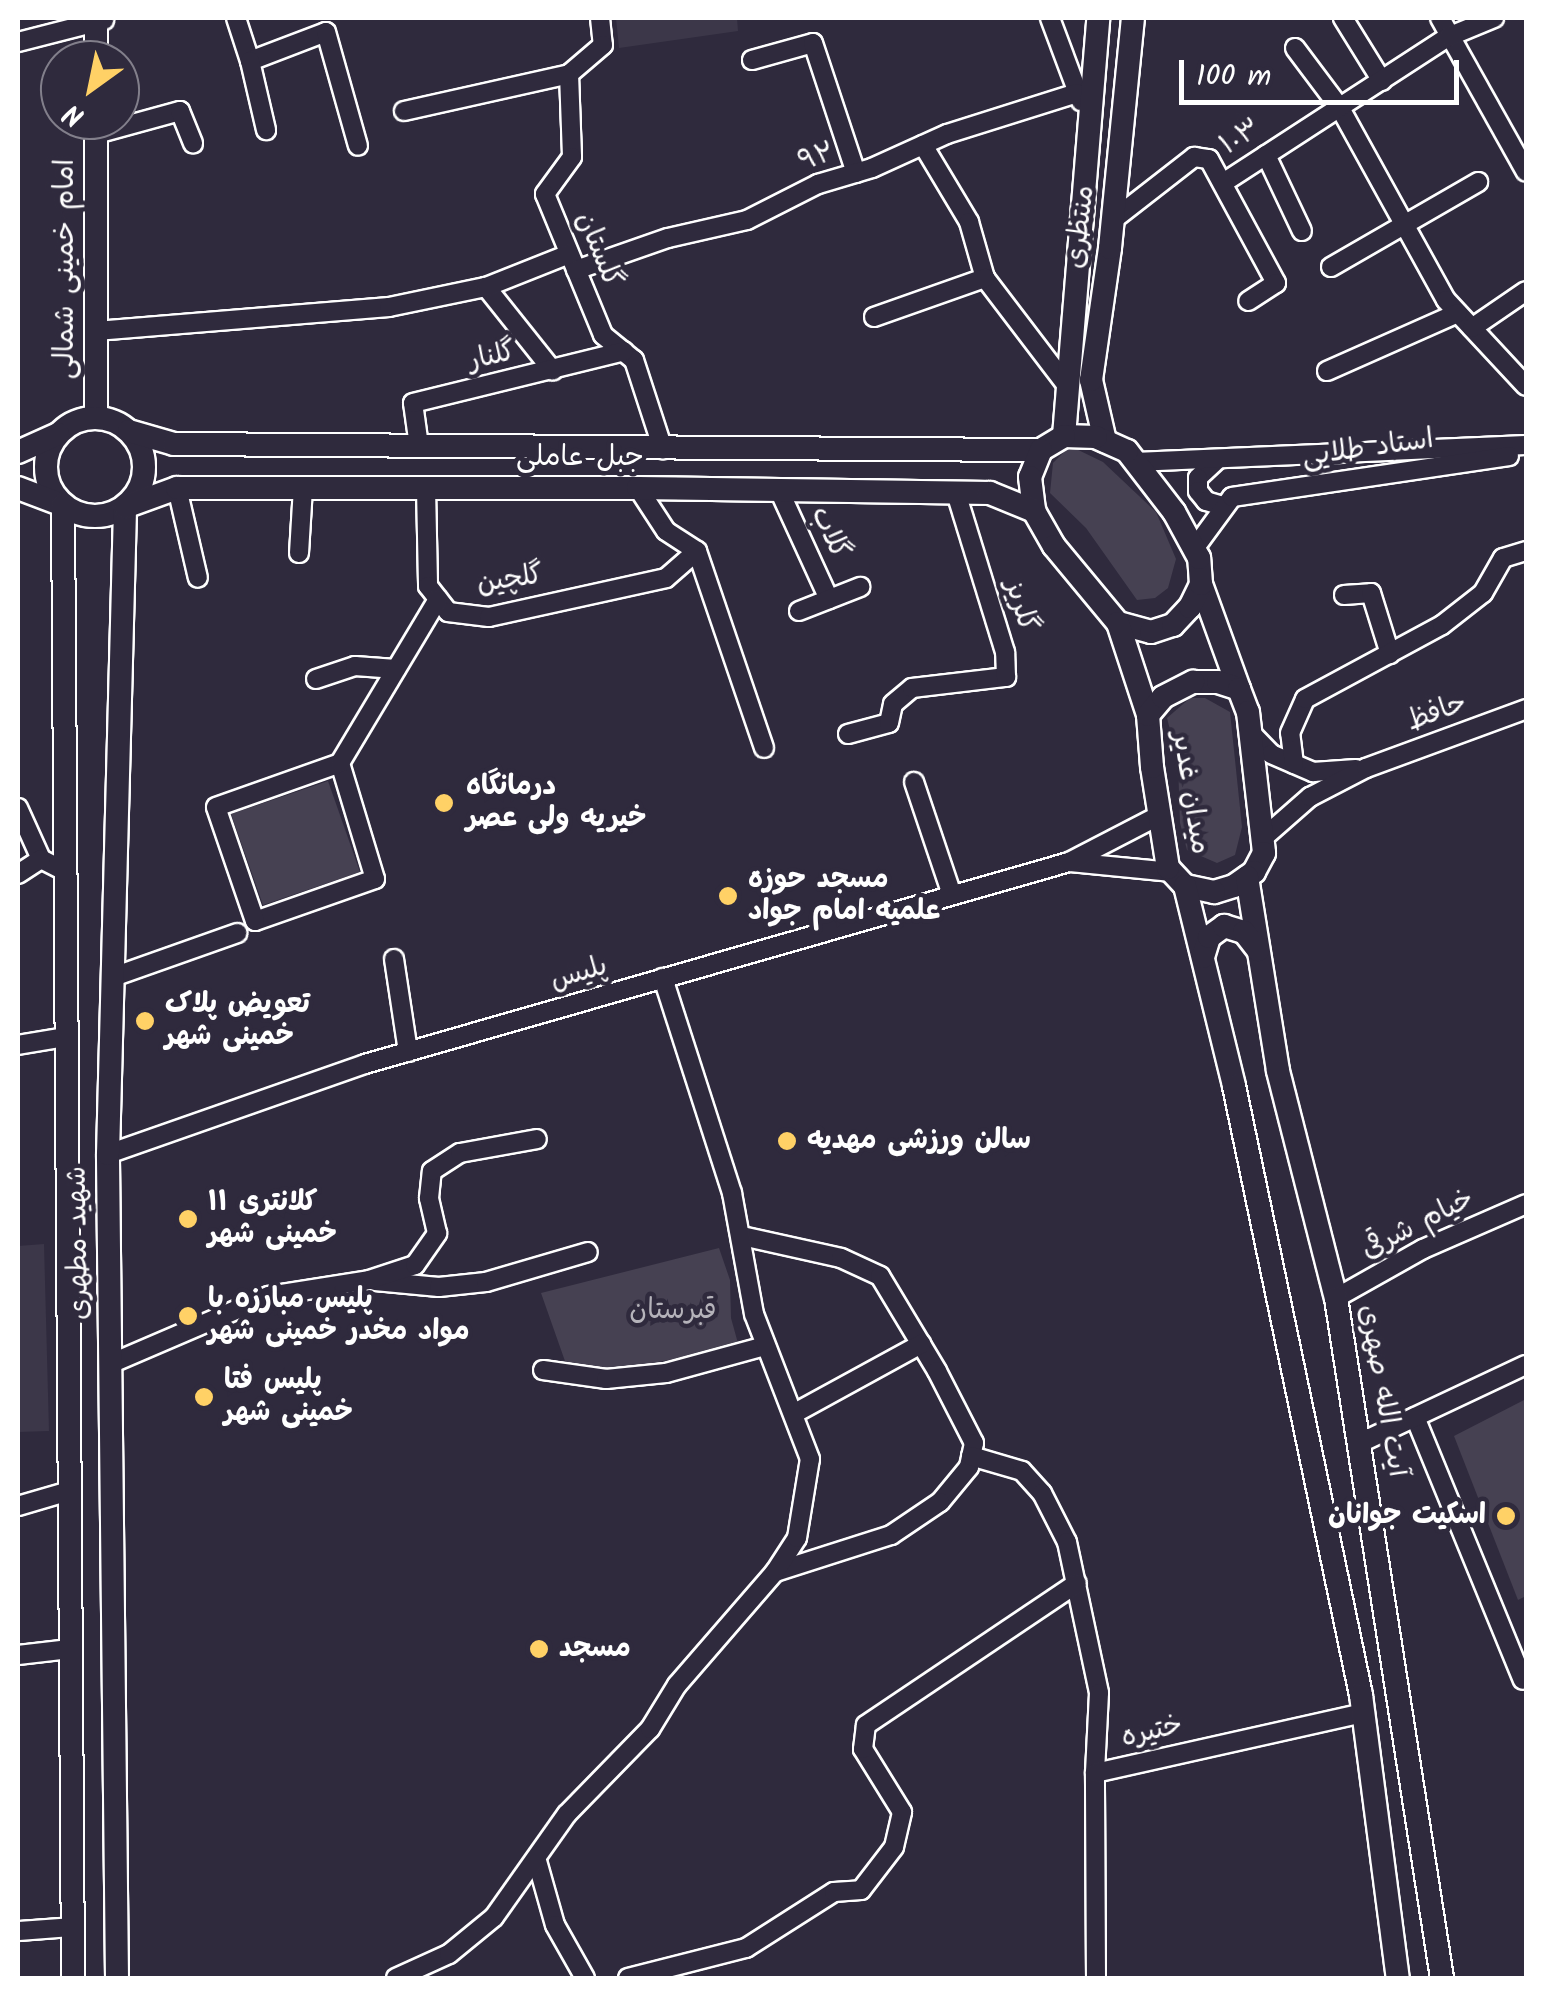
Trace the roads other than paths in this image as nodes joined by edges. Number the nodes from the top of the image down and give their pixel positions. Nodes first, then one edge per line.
1 (236, 18) edge
2 (600, 18) edge
3 (1050, 18) edge
4 (1098, 18) edge
5 (1133, 18) edge
6 (1343, 18) edge
7 (1440, 18) edge
8 (1494, 18) edge
9 (100, 20) edge
10 (1448, 36) junction
11 (18, 42) edge
12 (1295, 48) dead end
13 (752, 60) dead end
14 (250, 61) junction
15 (569, 74) junction
16 (1382, 81) junction
17 (1078, 93) junction
18 (1340, 108) junction
19 (404, 110) dead end
20 (140, 118) edge
21 (1090, 125) junction
22 (266, 130) dead end
23 (96, 140) edge
24 (193, 144) dead end
25 (923, 145) junction
26 (358, 146) dead end
27 (1266, 155) junction
28 (1526, 172) edge
29 (856, 173) junction
30 (1223, 182) junction
31 (1478, 182) dead end
32 (1113, 220) junction
33 (1404, 228) junction
34 (1302, 231) dead end
35 (572, 262) junction
36 (1331, 267) dead end
37 (985, 278) junction
38 (486, 287) junction
39 (1526, 291) edge
40 (1248, 301) dead end
41 (874, 317) dead end
42 (1465, 320) junction
43 (96, 332) junction
44 (624, 351) junction
45 (552, 371) junction
46 (1327, 371) dead end
47 (1526, 386) edge
48 (1068, 387) junction
49 (96, 418) junction
50 (129, 431) junction
51 (58, 434) junction
52 (1064, 436) junction
53 (1105, 441) junction
54 (192, 444) junction
55 (1526, 445) edge
56 (418, 446) junction
57 (662, 449) junction
58 (1041, 450) junction
59 (18, 452) edge
60 (1526, 453) edge
61 (1216, 460) junction
62 (1135, 462) junction
63 (18, 488) edge
64 (182, 488) junction
65 (303, 488) junction
66 (426, 488) junction
67 (638, 488) junction
68 (779, 490) junction
69 (956, 492) junction
70 (63, 505) junction
71 (125, 506) junction
72 (1222, 506) junction
73 (1034, 511) junction
74 (1194, 550) junction
75 (1526, 551) edge
76 (697, 552) junction
77 (299, 553) dead end
78 (198, 578) dead end
79 (1202, 584) junction
80 (860, 587) dead end
81 (1344, 595) dead end
82 (438, 599) junction
83 (829, 599) junction
84 (799, 611) dead end
85 (1118, 623) junction
86 (1390, 654) junction
87 (396, 669) junction
88 (316, 678) dead end
89 (1239, 688) junction
90 (1526, 709) edge
91 (1148, 715) junction
92 (1250, 733) junction
93 (848, 734) dead end
94 (764, 748) dead end
95 (340, 763) junction
96 (1294, 764) junction
97 (1366, 768) junction
98 (914, 782) dead end
99 (18, 808) edge
100 (1160, 815) junction
101 (1262, 839) junction
102 (41, 860) junction
103 (1069, 862) junction
104 (65, 871) junction
105 (18, 874) edge
106 (1247, 877) junction
107 (1178, 879) junction
108 (952, 895) junction
109 (238, 934) dead end
110 (1258, 950) junction
111 (1203, 956) junction
112 (394, 960) dead end
113 (113, 978) junction
114 (664, 978) junction
115 (66, 1036) junction
116 (18, 1045) edge
117 (408, 1052) junction
118 (536, 1139) dead end
119 (108, 1154) junction
120 (1526, 1204) edge
121 (742, 1236) junction
122 (588, 1252) dead end
123 (369, 1280) junction
124 (1336, 1298) junction
125 (921, 1344) junction
126 (765, 1346) junction
127 (110, 1364) junction
128 (1526, 1365) edge
129 (543, 1370) dead end
130 (794, 1413) junction
131 (1415, 1417) junction
132 (1362, 1442) junction
133 (971, 1456) junction
134 (69, 1491) junction
135 (18, 1506) edge
136 (775, 1572) junction
137 (1077, 1583) junction
138 (70, 1649) junction
139 (114, 1651) junction
140 (18, 1656) edge
141 (1523, 1680) dead end
142 (1363, 1713) junction
143 (1095, 1773) junction
144 (537, 1861) junction
145 (72, 1926) junction
146 (18, 1931) edge
147 (73, 1978) edge
148 (117, 1978) edge
149 (396, 1978) edge
150 (585, 1978) edge
151 (628, 1978) edge
152 (1096, 1978) edge
153 (1398, 1978) edge
154 (1442, 1978) edge

1 - 14 street
2 - 15 street
3 - 17 street
4 - 21 main road, منتظری
5 - 32 main road, منتظری
6 - 16 street
7 - 10 street
8 - 10 street, ۱۰۳
9 - 11 street
10 - 16 street, ۱۰۳
10 - 28 street
12 - 18 street
13 - 29 street
14 - 22 street
14 - 26 street
15 - 19 street
15 - 35 street, گلستان
16 - 18 street, ۱۰۳
17 - 21 street
17 - 25 street, ۹۲
18 - 27 street, ۱۰۳
18 - 33 street
20 - 24 street
21 - 48 main road, منتظری
23 - 43 main road, امام خمینی شمالی
25 - 29 street, ۹۲
25 - 37 street
27 - 30 street, ۱۰۳
27 - 34 street
29 - 35 street, ۹۲
30 - 32 street
30 - 40 street
31 - 33 street
32 - 53 main road, منتظری
33 - 36 street
33 - 42 street
35 - 38 street, ۹۲
35 - 44 street, گلستان
37 - 41 street
37 - 48 street
38 - 43 street, ۹۲
38 - 45 street
39 - 42 street
42 - 46 street
42 - 47 street
43 - 49 main road, امام خمینی شمالی
44 - 45 street, گلنار
44 - 57 street, گلستان
45 - 56 street, گلنار
48 - 52 main road, منتظری
49 - 50 main road
49 - 51 main road
50 - 54 main road, جبل عاملی
50 - 71 main road
51 - 59 main road
51 - 70 main road
52 - 53 main road
52 - 58 main road
53 - 62 main road
54 - 56 main road, جبل عاملی
54 - 64 main road
55 - 61 street, استاد طلایی
56 - 57 main road, جبل عاملی
57 - 58 main road, جبل عاملی
58 - 73 main road
60 - 72 street, استاد طلایی
61 - 62 street, استاد طلایی
61 - 72 street
62 - 74 main road
63 - 70 main road
64 - 65 main road, جبل عاملی
64 - 71 main road, جبل عاملی
64 - 78 street
65 - 66 main road, جبل عاملی
65 - 77 street
66 - 67 main road, جبل عاملی
66 - 82 street, گلچین
67 - 68 main road, جبل عاملی
67 - 76 street
68 - 69 main road, جبل عاملی
68 - 83 street, گلاب
69 - 73 main road, جبل عاملی
69 - 93 street, گلریز
70 - 71 main road
70 - 104 main road, شهید مطهری
71 - 113 main road, شهید مطهری
72 - 74 street
73 - 85 main road
74 - 79 main road
75 - 86 street
76 - 82 street, گلچین
76 - 94 street
79 - 85 main road
79 - 89 main road
80 - 83 street
81 - 86 street
82 - 87 street
83 - 84 street
85 - 91 main road
86 - 96 street
87 - 88 street
87 - 95 street
89 - 91 main road, میدان غدیر
89 - 92 main road, میدان غدیر
90 - 97 street, حافظ
91 - 100 main road, میدان غدیر
92 - 96 street
92 - 101 main road, میدان غدیر
95 - 95 street
96 - 97 street
97 - 101 street
98 - 108 street
99 - 102 street
100 - 103 street
100 - 107 main road, میدان غدیر
101 - 106 main road, میدان غدیر
102 - 104 street
102 - 105 street
103 - 107 street
103 - 108 street, پلیس
104 - 115 main road, شهید مطهری
106 - 107 main road, میدان غدیر
106 - 110 main road, آیت الله صهری
107 - 111 main road
108 - 114 street, پلیس
109 - 113 street
110 - 111 main road
110 - 124 main road, آیت الله صهری
111 - 142 main road
112 - 117 street
113 - 119 main road, شهید مطهری
114 - 117 street, پلیس
114 - 121 street
115 - 116 street
115 - 134 main road, شهید مطهری
117 - 119 street, پلیس
118 - 123 street
119 - 127 main road, شهید مطهری
120 - 124 street, خیام شرقی
121 - 125 street
121 - 126 street
122 - 123 street
123 - 127 street
124 - 132 main road, آیت الله صهری
125 - 130 street
125 - 133 street
126 - 129 street
126 - 130 street
127 - 139 main road, شهید مطهری
128 - 131 street
130 - 136 street
131 - 132 street
131 - 141 street
132 - 154 main road, آیت الله صهری
133 - 136 street
133 - 137 street
134 - 135 street
134 - 138 main road, شهید مطهری
136 - 144 street
137 - 143 street
137 - 151 street
138 - 139 main road
138 - 140 street
138 - 145 main road, شهید مطهری
139 - 148 main road, شهید مطهری
142 - 143 street, ختیره
142 - 153 main road
143 - 152 street, ختیره
144 - 149 street
144 - 150 street
145 - 146 street
145 - 147 main road, شهید مطهری

